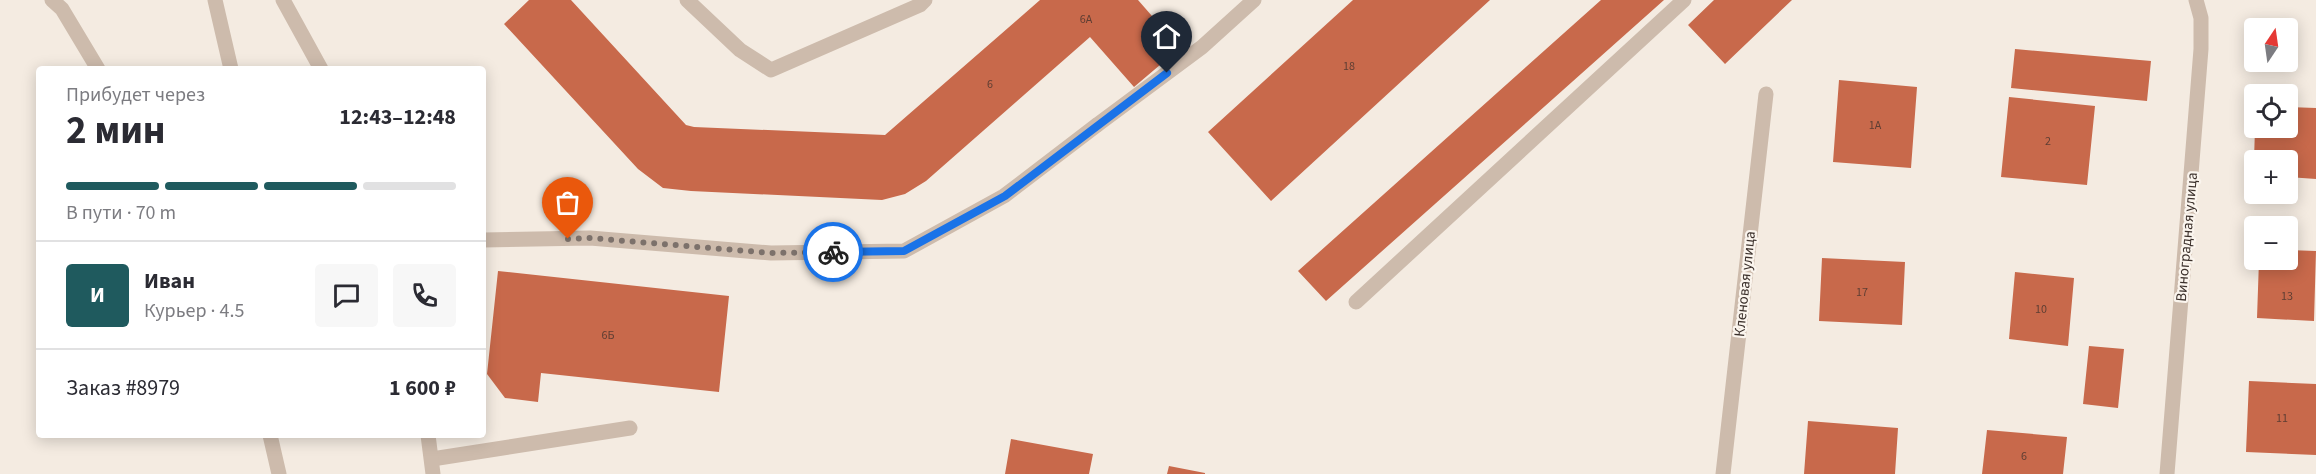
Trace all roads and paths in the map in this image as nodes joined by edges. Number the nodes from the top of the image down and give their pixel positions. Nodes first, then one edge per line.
1 (52, 0) edge
2 (216, 0) edge
3 (283, 0) edge
4 (687, 0) edge
5 (925, 0) edge
6 (1254, 0) edge
7 (1684, 0) edge
8 (2196, 0) edge
9 (96, 66) edge
10 (230, 66) edge
11 (319, 66) edge
12 (1766, 94) dead end
13 (486, 240) edge
14 (1356, 302) dead end
15 (630, 428) dead end
16 (271, 438) edge
17 (428, 438) edge
18 (432, 467) edge
19 (279, 474) edge
20 (1723, 474) edge
21 (2167, 474) edge

1 - 9 street
2 - 10 street
3 - 11 street
4 - 5 street
6 - 13 street
7 - 14 street
8 - 21 street, Виноградная улица
12 - 20 street, Кленовая улица
15 - 18 street
16 - 19 street
17 - 18 street

